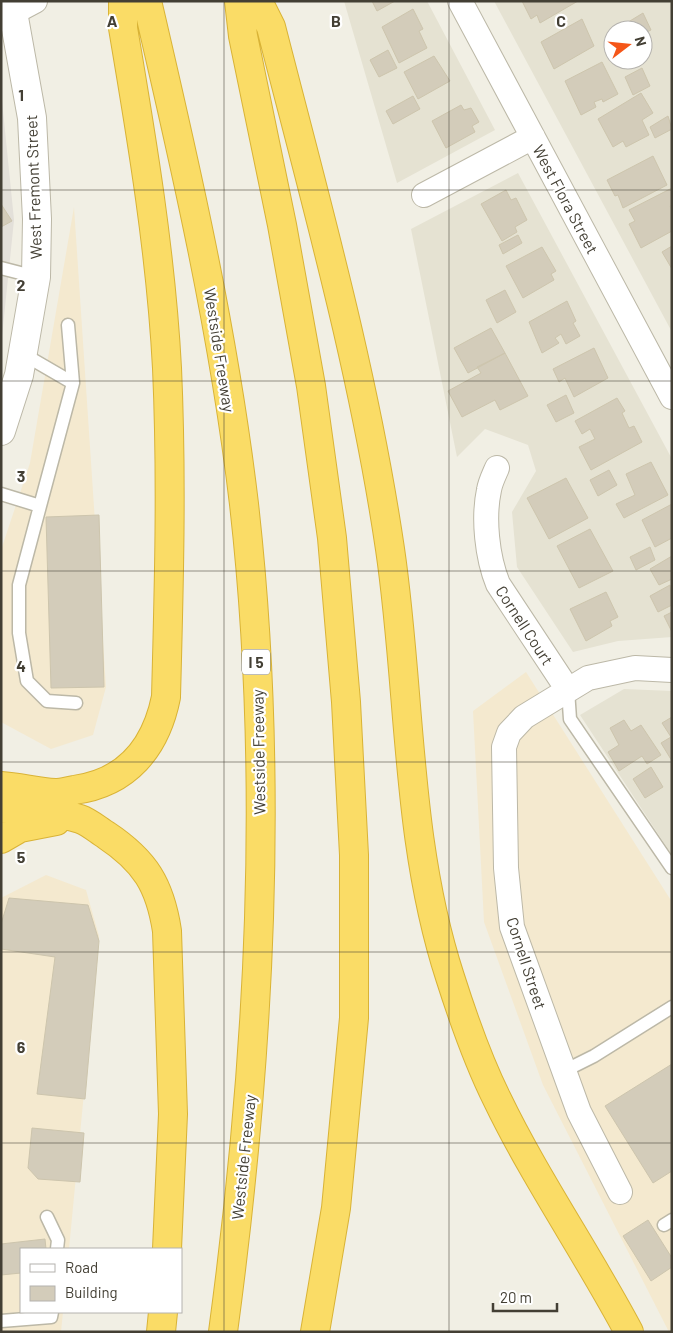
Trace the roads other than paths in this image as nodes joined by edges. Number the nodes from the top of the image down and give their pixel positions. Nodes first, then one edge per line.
1 (239, 1) edge
2 (258, 1) edge
3 (460, 1) edge
4 (131, 4) edge
5 (15, 9) edge
6 (533, 137) junction
7 (424, 195) dead end
8 (1, 268) edge
9 (36, 277) junction
10 (68, 325) dead end
11 (22, 354) junction
12 (73, 384) junction
13 (672, 397) edge
14 (1, 430) edge
15 (497, 468) dead end
16 (1, 494) edge
17 (40, 506) junction
18 (672, 670) edge
19 (568, 690) junction
20 (76, 703) dead end
21 (1, 772) edge
22 (14, 787) edge
23 (1, 808) edge
24 (82, 819) junction
25 (1, 839) edge
26 (672, 868) edge
27 (672, 1007) edge
28 (564, 1071) junction
29 (620, 1192) dead end
30 (47, 1217) dead end
31 (57, 1248) edge
32 (167, 1248) edge
33 (52, 1313) edge
34 (163, 1313) edge
35 (1, 1321) edge
36 (161, 1332) edge
37 (223, 1332) edge
38 (315, 1332) edge
39 (629, 1332) edge

1 - 38 highway
2 - 39 highway
3 - 6 street, West Flora Street
4 - 22 highway
4 - 37 highway, Westside Freeway / I 5
5 - 9 street, West Fremont Street
6 - 7 street
6 - 13 street, West Flora Street
8 - 9 lane
9 - 11 street, West Fremont Street
10 - 12 lane
11 - 12 lane
11 - 14 street, West Fremont Street
12 - 17 lane
15 - 19 street, Cornell Court
16 - 17 lane
17 - 20 lane
18 - 19 street, Cornell Street
19 - 26 lane
19 - 28 street, Cornell Street
21 - 22 highway
23 - 24 highway
24 - 25 highway
24 - 32 highway
27 - 28 lane
28 - 29 street, Cornell Street
30 - 31 lane
33 - 35 lane
34 - 36 highway

